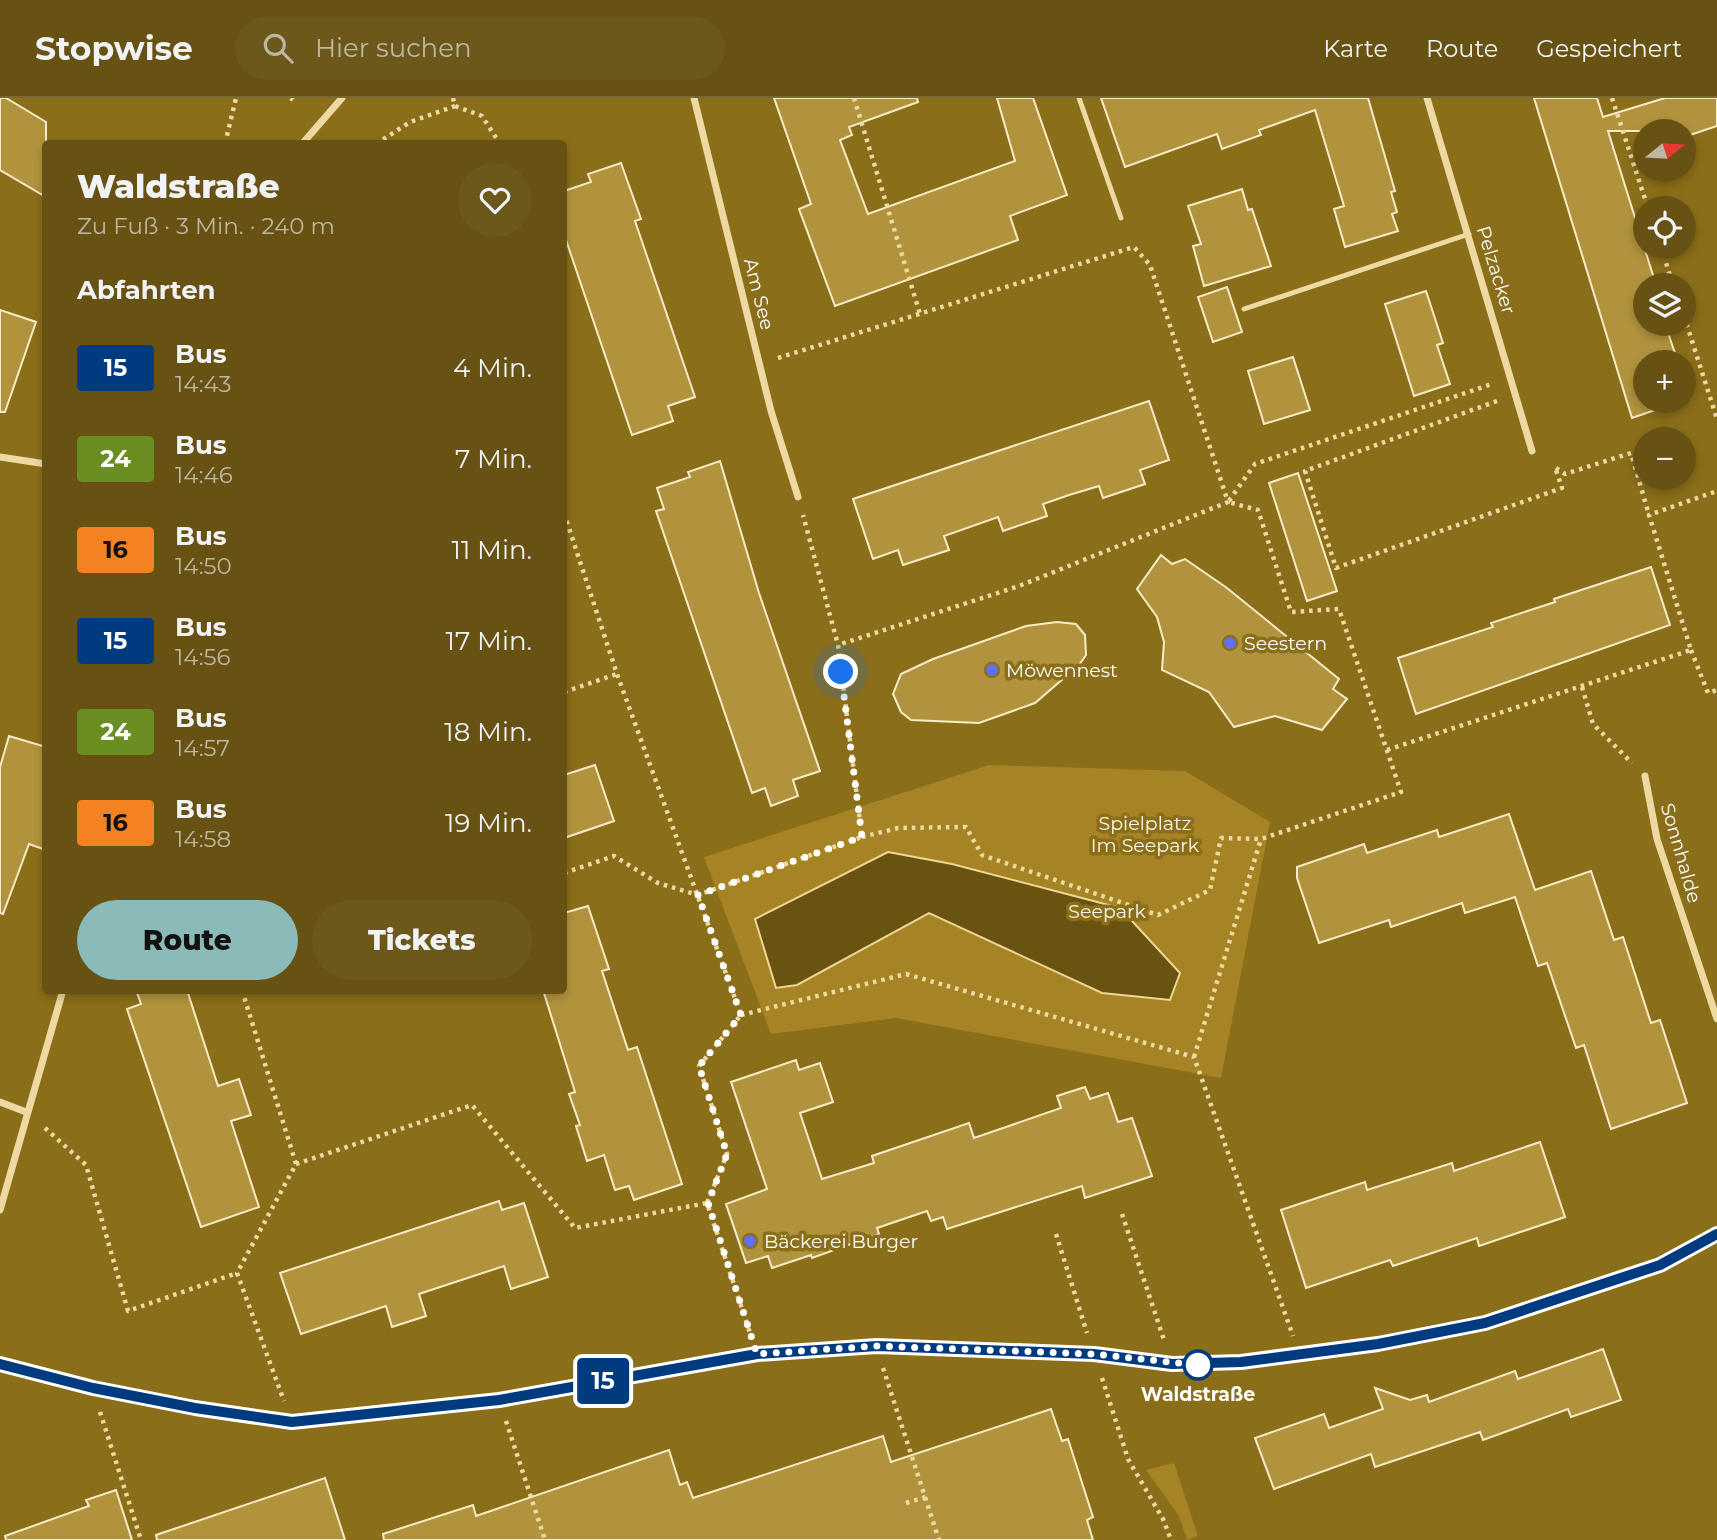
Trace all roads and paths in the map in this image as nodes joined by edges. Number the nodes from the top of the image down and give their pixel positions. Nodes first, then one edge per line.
1 (236, 98) edge
2 (342, 98) edge
3 (453, 98) edge
4 (694, 98) edge
5 (854, 98) edge
6 (1079, 98) edge
7 (1427, 98) edge
8 (1612, 98) edge
9 (455, 106) junction
10 (226, 140) edge
11 (305, 140) edge
12 (382, 140) edge
13 (497, 140) edge
14 (1644, 196) edge
15 (1121, 218) dead end
16 (1469, 234) junction
17 (1244, 309) dead end
18 (920, 314) junction
19 (1690, 336) edge
20 (761, 364) junction
21 (1513, 377) junction
22 (1517, 393) junction
23 (1717, 419) edge
24 (1532, 452) joint
25 (0, 457) edge
26 (42, 463) edge
27 (1555, 467) junction
28 (1717, 491) edge
29 (798, 497) joint
30 (1228, 502) junction
31 (1649, 515) junction
32 (567, 522) edge
33 (838, 645) junction
34 (1691, 650) junction
35 (617, 674) junction
36 (1582, 687) junction
37 (1717, 690) edge
38 (567, 691) edge
39 (1387, 750) junction
40 (1645, 776) joint
41 (862, 837) junction
42 (1261, 839) junction
43 (567, 872) edge
44 (698, 895) junction
45 (62, 994) edge
46 (243, 994) edge
47 (741, 1015) junction
48 (1717, 1019) edge
49 (1194, 1058) junction
50 (0, 1102) edge
51 (26, 1112) junction
52 (296, 1164) junction
53 (708, 1203) junction
54 (0, 1210) edge
55 (1122, 1214) dead end
56 (1056, 1234) dead end
57 (1717, 1234) edge
58 (236, 1273) junction
59 (877, 1346) junction
60 (757, 1354) junction
61 (1094, 1354) junction
62 (1300, 1354) junction
63 (0, 1364) edge
64 (1172, 1364) junction
65 (93, 1388) junction
66 (499, 1400) junction
67 (292, 1422) junction
68 (926, 1497) junction
69 (905, 1503) dead end
70 (141, 1540) edge
71 (545, 1540) edge
72 (939, 1540) edge
73 (1171, 1540) edge

1 - 10 path
2 - 11 street
3 - 9 path
4 - 20 street, Am See
5 - 18 path
6 - 15 lane
7 - 16 street, Pelzacker
8 - 14 path
9 - 12 path
9 - 13 path
16 - 17 lane
16 - 21 street, Pelzacker
18 - 20 path
18 - 30 path
19 - 23 path
20 - 29 street, Am See
21 - 22 street, Pelzacker
21 - 30 path
22 - 24 street, Pelzacker
22 - 27 path
24 - 27 path
25 - 26 street
27 - 31 path
28 - 31 path
29 - 33 path
30 - 33 path
30 - 39 path
31 - 34 path
32 - 35 path
33 - 41 path
34 - 36 path
34 - 37 path
35 - 38 path
35 - 44 path
36 - 39 path
36 - 40 path
39 - 42 path
40 - 48 street, Sonnhalde
41 - 42 path
41 - 44 path
42 - 49 path
43 - 44 path
44 - 47 path
45 - 51 street
46 - 52 path
47 - 49 path
47 - 53 path
49 - 62 path
50 - 51 street
51 - 54 street
51 - 58 path
52 - 53 path
52 - 58 path
53 - 60 path
55 - 64 path
56 - 61 path
57 - 62 street
58 - 67 path
59 - 60 street
59 - 61 street
59 - 68 path
60 - 66 street
61 - 64 street
61 - 73 path
62 - 64 street
63 - 65 street
65 - 67 street
65 - 70 path
66 - 67 street
66 - 71 path
68 - 69 path
68 - 72 path

